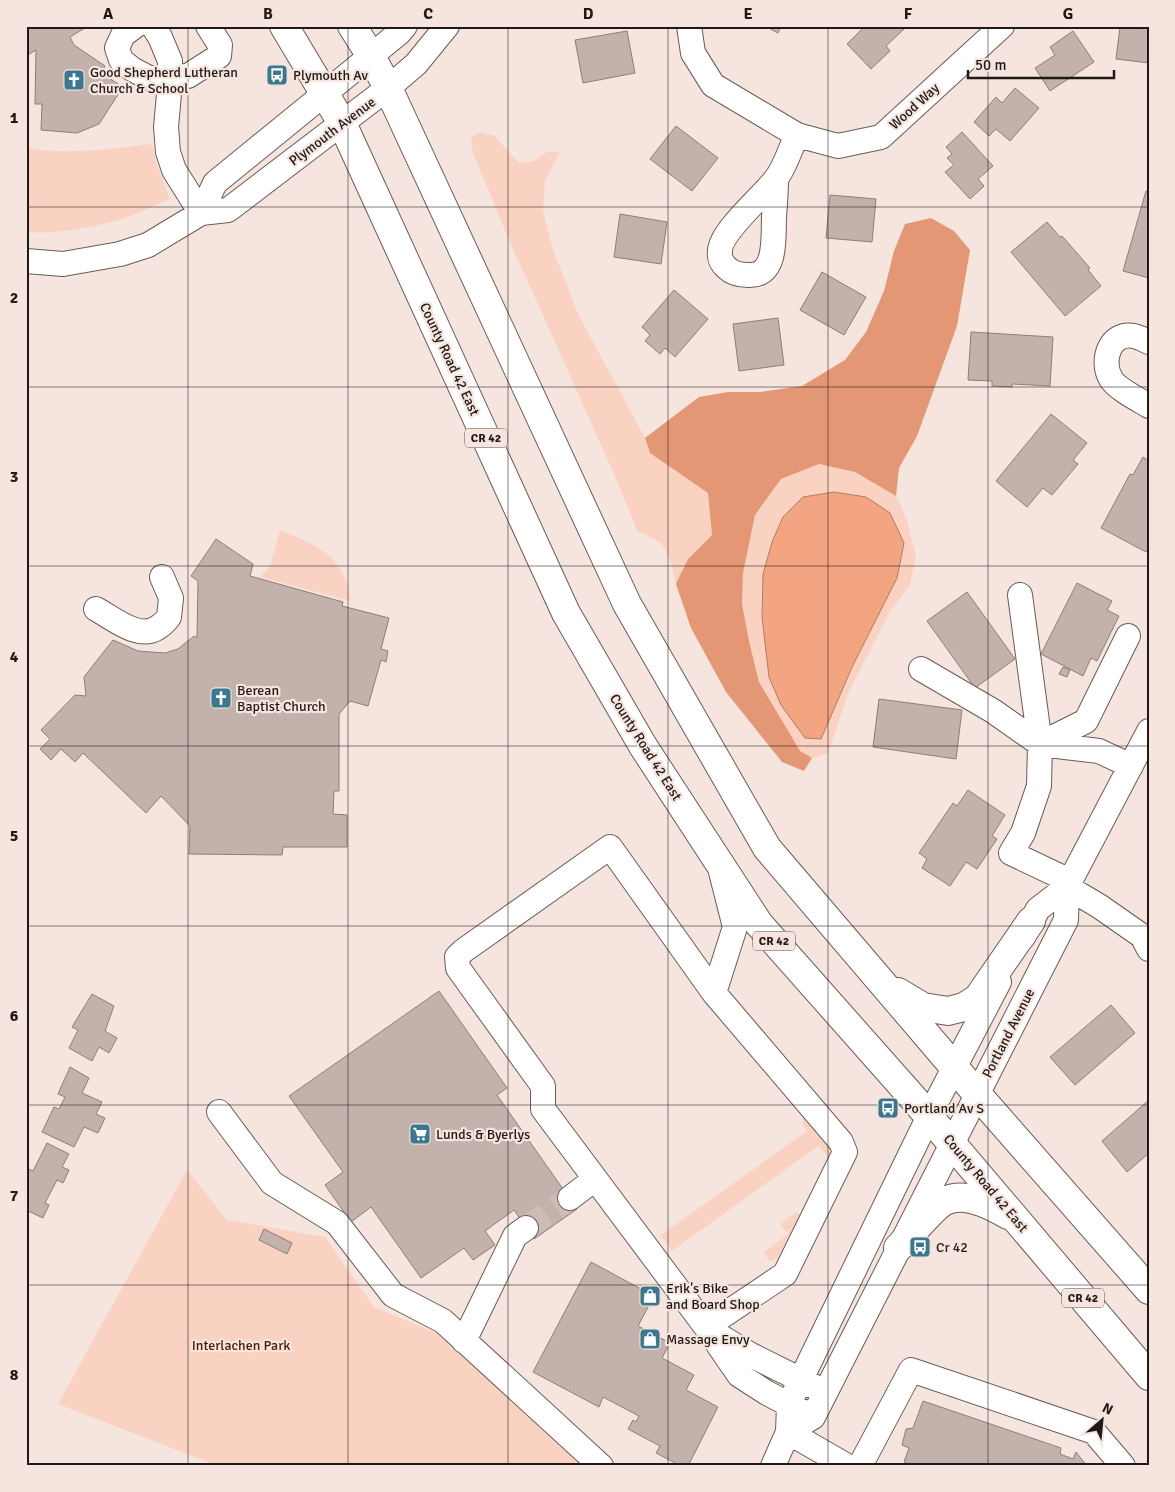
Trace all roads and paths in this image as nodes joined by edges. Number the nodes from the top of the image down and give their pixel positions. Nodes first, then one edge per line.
1 (135, 26) edge
2 (154, 26) edge
3 (208, 26) edge
4 (284, 26) edge
5 (352, 26) edge
6 (406, 26) edge
7 (447, 26) edge
8 (689, 26) edge
9 (1002, 26) edge
10 (371, 56) junction
11 (170, 78) junction
12 (388, 88) junction
13 (325, 93) junction
14 (342, 123) junction
15 (797, 135) junction
16 (776, 179) dead end
17 (201, 213) junction
18 (26, 261) edge
19 (1149, 342) edge
20 (1149, 406) edge
21 (162, 577) dead end
22 (1020, 595) dead end
23 (96, 609) dead end
24 (1128, 636) dead end
25 (921, 669) dead end
26 (1149, 731) edge
27 (1040, 744) junction
28 (1131, 766) junction
29 (718, 861) junction
30 (1068, 884) junction
31 (1031, 921) junction
32 (1149, 949) edge
33 (878, 977) junction
34 (714, 993) junction
35 (955, 1068) junction
36 (977, 1094) junction
37 (219, 1112) dead end
38 (929, 1116) junction
39 (952, 1143) junction
40 (595, 1179) junction
41 (570, 1198) tunnel mouth
42 (1017, 1221) junction
43 (526, 1228) tunnel mouth
44 (898, 1248) junction
45 (1149, 1290) edge
46 (706, 1327) junction
47 (464, 1341) junction
48 (1149, 1376) edge
49 (800, 1380) junction
50 (826, 1392) junction
51 (788, 1404) junction
52 (813, 1417) junction
53 (788, 1432) junction
54 (601, 1466) edge
55 (773, 1466) edge
56 (847, 1466) edge
57 (860, 1466) edge
58 (1123, 1466) edge

1 - 11 street
2 - 11 street
3 - 11 street
4 - 13 highway, County Road 42 East / CR 42
5 - 10 highway
6 - 10 street
7 - 12 street, Plymouth Avenue
8 - 15 street, Wood Way
9 - 15 street, Wood Way
10 - 12 highway
10 - 13 street
11 - 17 street
12 - 14 street, Plymouth Avenue
12 - 33 highway
13 - 14 highway, County Road 42 East / CR 42
13 - 17 street
14 - 17 street, Plymouth Avenue
14 - 29 highway, County Road 42 East / CR 42
15 - 16 street
17 - 18 street, Plymouth Avenue
19 - 20 street
21 - 23 street
22 - 27 street
24 - 27 street
25 - 27 street
26 - 28 street, Portland Avenue
27 - 28 street
27 - 30 street
28 - 30 street, Portland Avenue
29 - 34 street
29 - 38 highway, County Road 42 East / CR 42
30 - 31 street, Portland Avenue
30 - 32 street
30 - 36 street, Portland Avenue
31 - 33 highway
31 - 35 street, Portland Avenue
33 - 35 highway
34 - 40 street
34 - 46 street
35 - 36 highway
35 - 38 street, Portland Avenue
36 - 39 street, Portland Avenue
36 - 45 highway
37 - 47 street
38 - 39 highway, County Road 42 East / CR 42
38 - 49 street, Portland Avenue
39 - 42 highway, County Road 42 East / CR 42
39 - 44 street, Portland Avenue
40 - 41 street
40 - 46 street
42 - 44 highway
42 - 48 highway, County Road 42 East / CR 42
43 - 47 street
44 - 50 street, Portland Avenue
46 - 49 street
46 - 51 street
47 - 54 street
49 - 50 street
49 - 51 street, Portland Avenue
50 - 52 street, Portland Avenue
51 - 52 street
51 - 53 street, Portland Avenue
52 - 53 street
53 - 55 street, Portland Avenue
53 - 56 street
57 - 58 street

